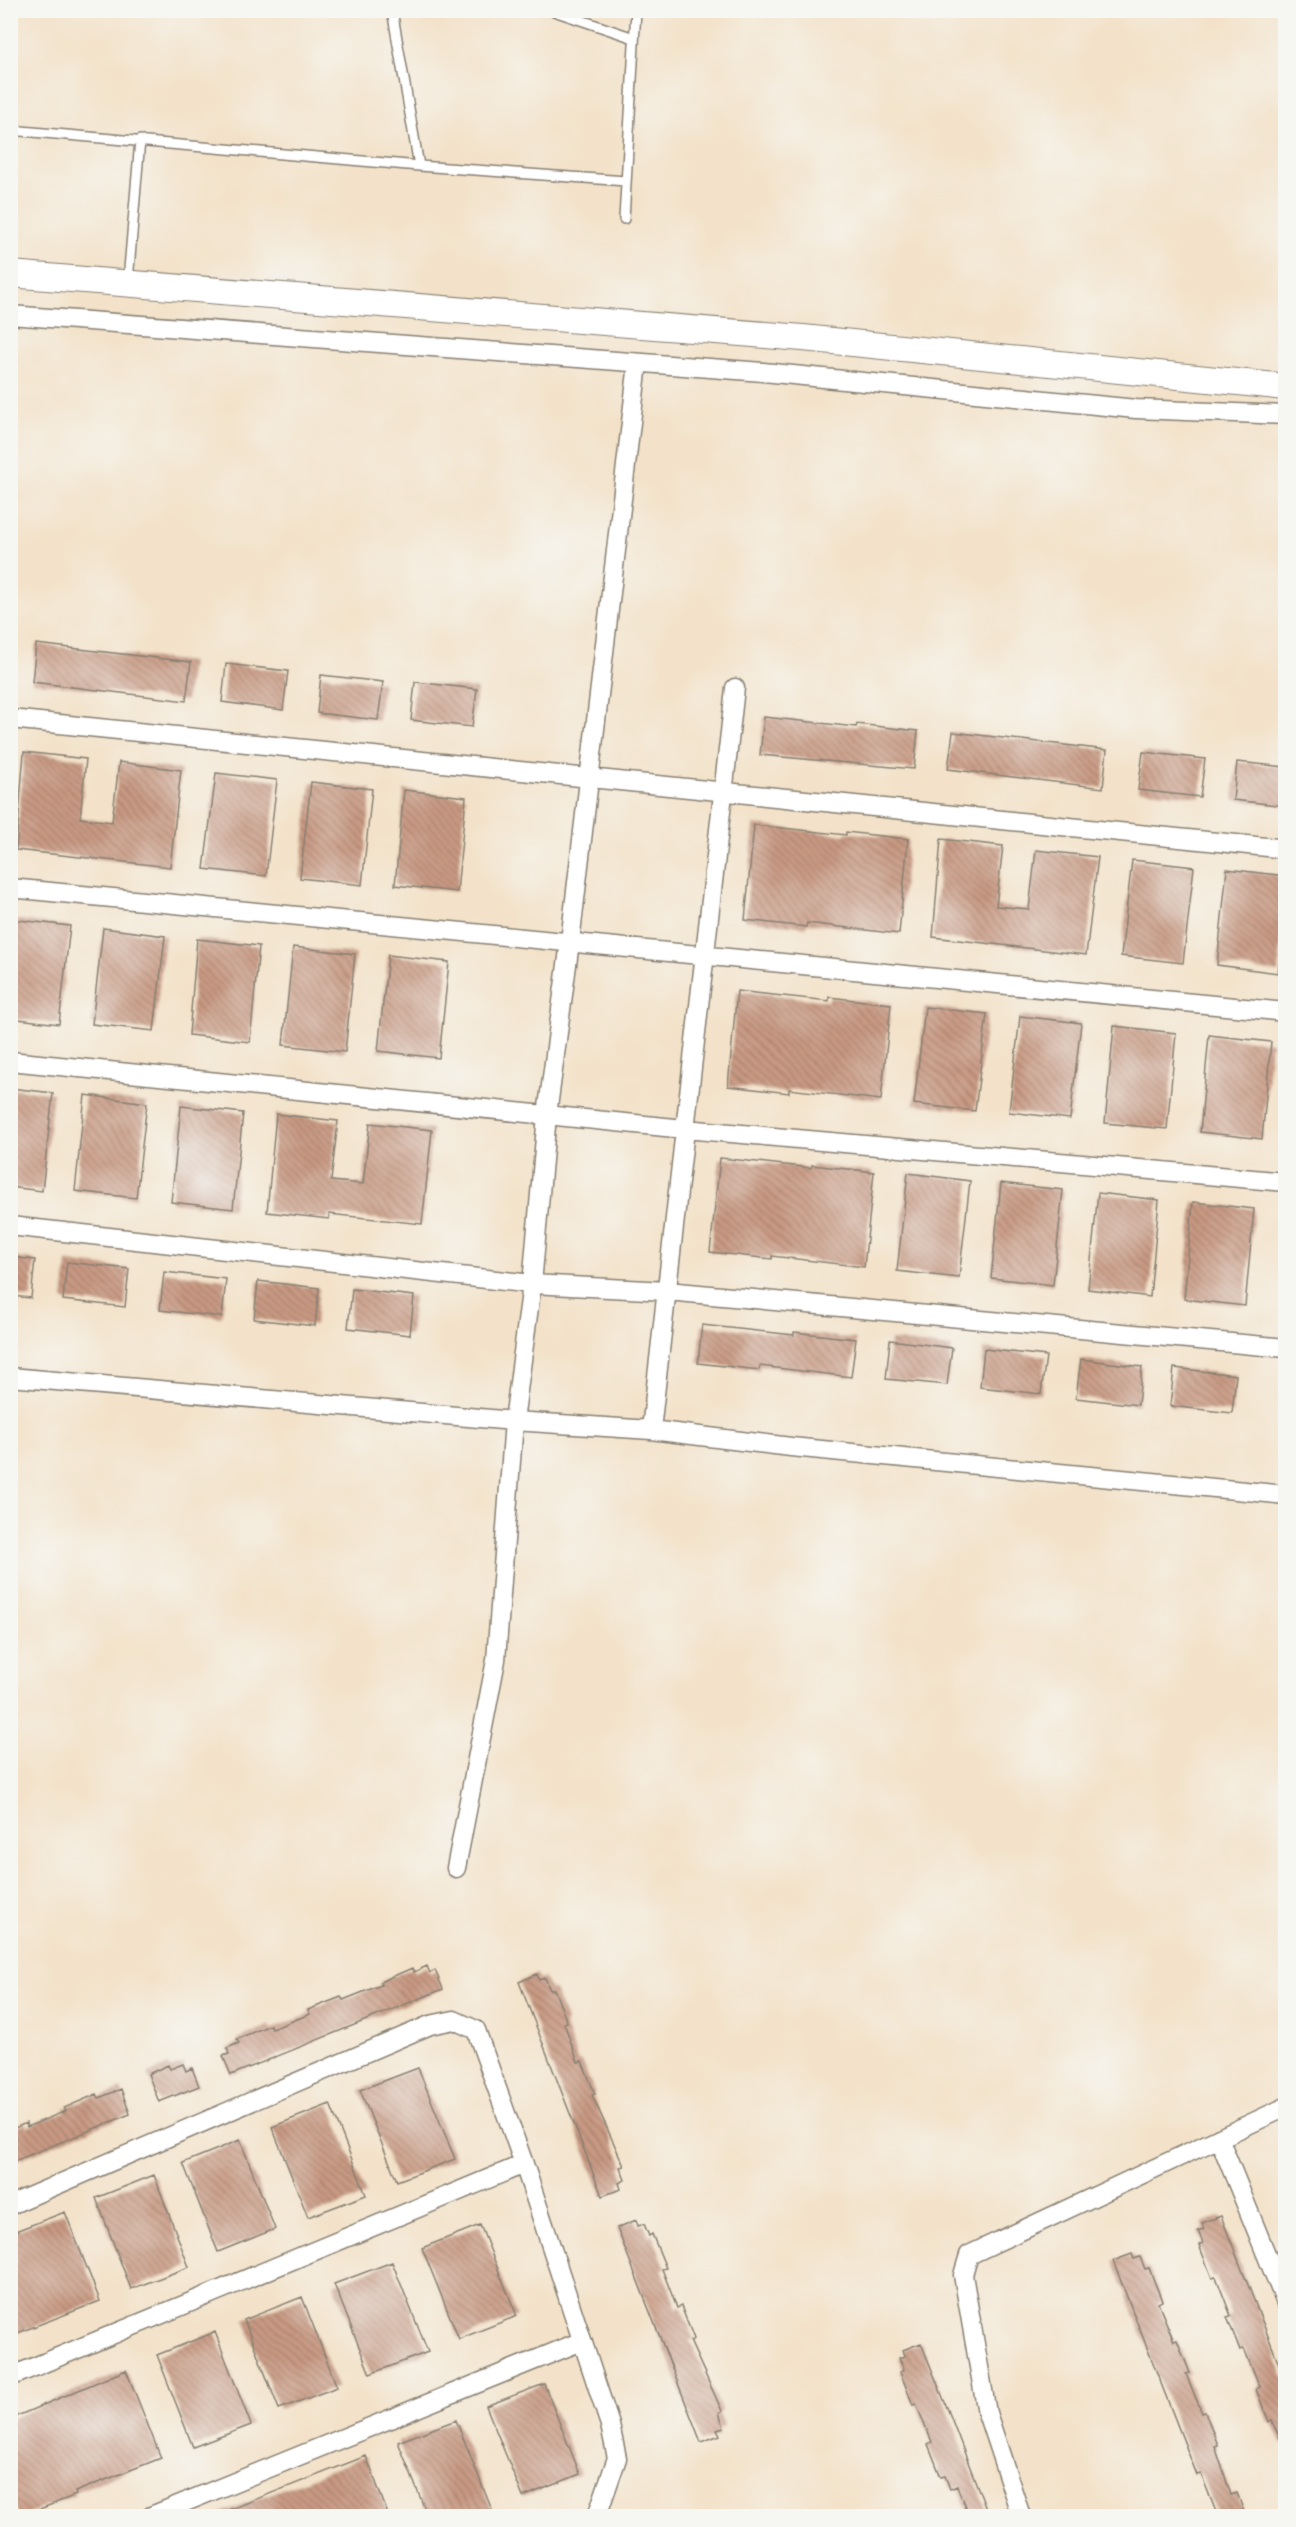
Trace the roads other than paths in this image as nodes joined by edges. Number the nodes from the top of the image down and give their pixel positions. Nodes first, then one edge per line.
1 (392, 10) edge
2 (551, 10) edge
3 (636, 10) edge
4 (634, 38) junction
5 (10, 130) edge
6 (140, 140) junction
7 (419, 166) junction
8 (626, 181) junction
9 (624, 219) dead end
10 (10, 274) edge
11 (128, 284) junction
12 (10, 315) edge
13 (638, 363) junction
14 (1286, 387) edge
15 (1286, 415) edge
16 (735, 688) dead end
17 (10, 719) edge
18 (589, 780) junction
19 (723, 793) junction
20 (1286, 849) edge
21 (10, 888) edge
22 (570, 942) junction
23 (705, 956) junction
24 (1286, 1012) edge
25 (10, 1061) edge
26 (547, 1115) junction
27 (685, 1129) junction
28 (1286, 1182) edge
29 (10, 1226) edge
30 (532, 1284) junction
31 (667, 1291) junction
32 (1286, 1348) edge
33 (10, 1377) edge
34 (514, 1421) junction
35 (651, 1430) junction
36 (1286, 1495) edge
37 (456, 1868) dead end
38 (1286, 2107) edge
39 (1219, 2138) junction
40 (524, 2164) junction
41 (10, 2205) edge
42 (1286, 2303) edge
43 (582, 2342) junction
44 (10, 2377) edge
45 (151, 2517) edge
46 (597, 2517) edge
47 (1021, 2517) edge

1 - 7 lane
2 - 4 lane
3 - 4 lane
4 - 8 lane
5 - 6 lane
6 - 7 lane
6 - 11 lane
7 - 8 lane
8 - 9 lane
10 - 11 street
11 - 14 street
12 - 13 street
13 - 15 street
13 - 18 street
16 - 19 street
17 - 18 street
18 - 19 street
18 - 22 street
19 - 20 street
19 - 23 street
21 - 22 street
22 - 23 street
22 - 26 street
23 - 24 street
23 - 27 street
25 - 26 street
26 - 27 street
26 - 30 street
27 - 28 street
27 - 31 street
29 - 30 street
30 - 31 street
30 - 34 street
31 - 32 street
31 - 35 street
33 - 34 street
34 - 35 street
34 - 37 street
35 - 36 street
38 - 39 street
39 - 42 street
39 - 47 street
40 - 41 street
40 - 43 street
40 - 44 street
43 - 45 street
43 - 46 street

